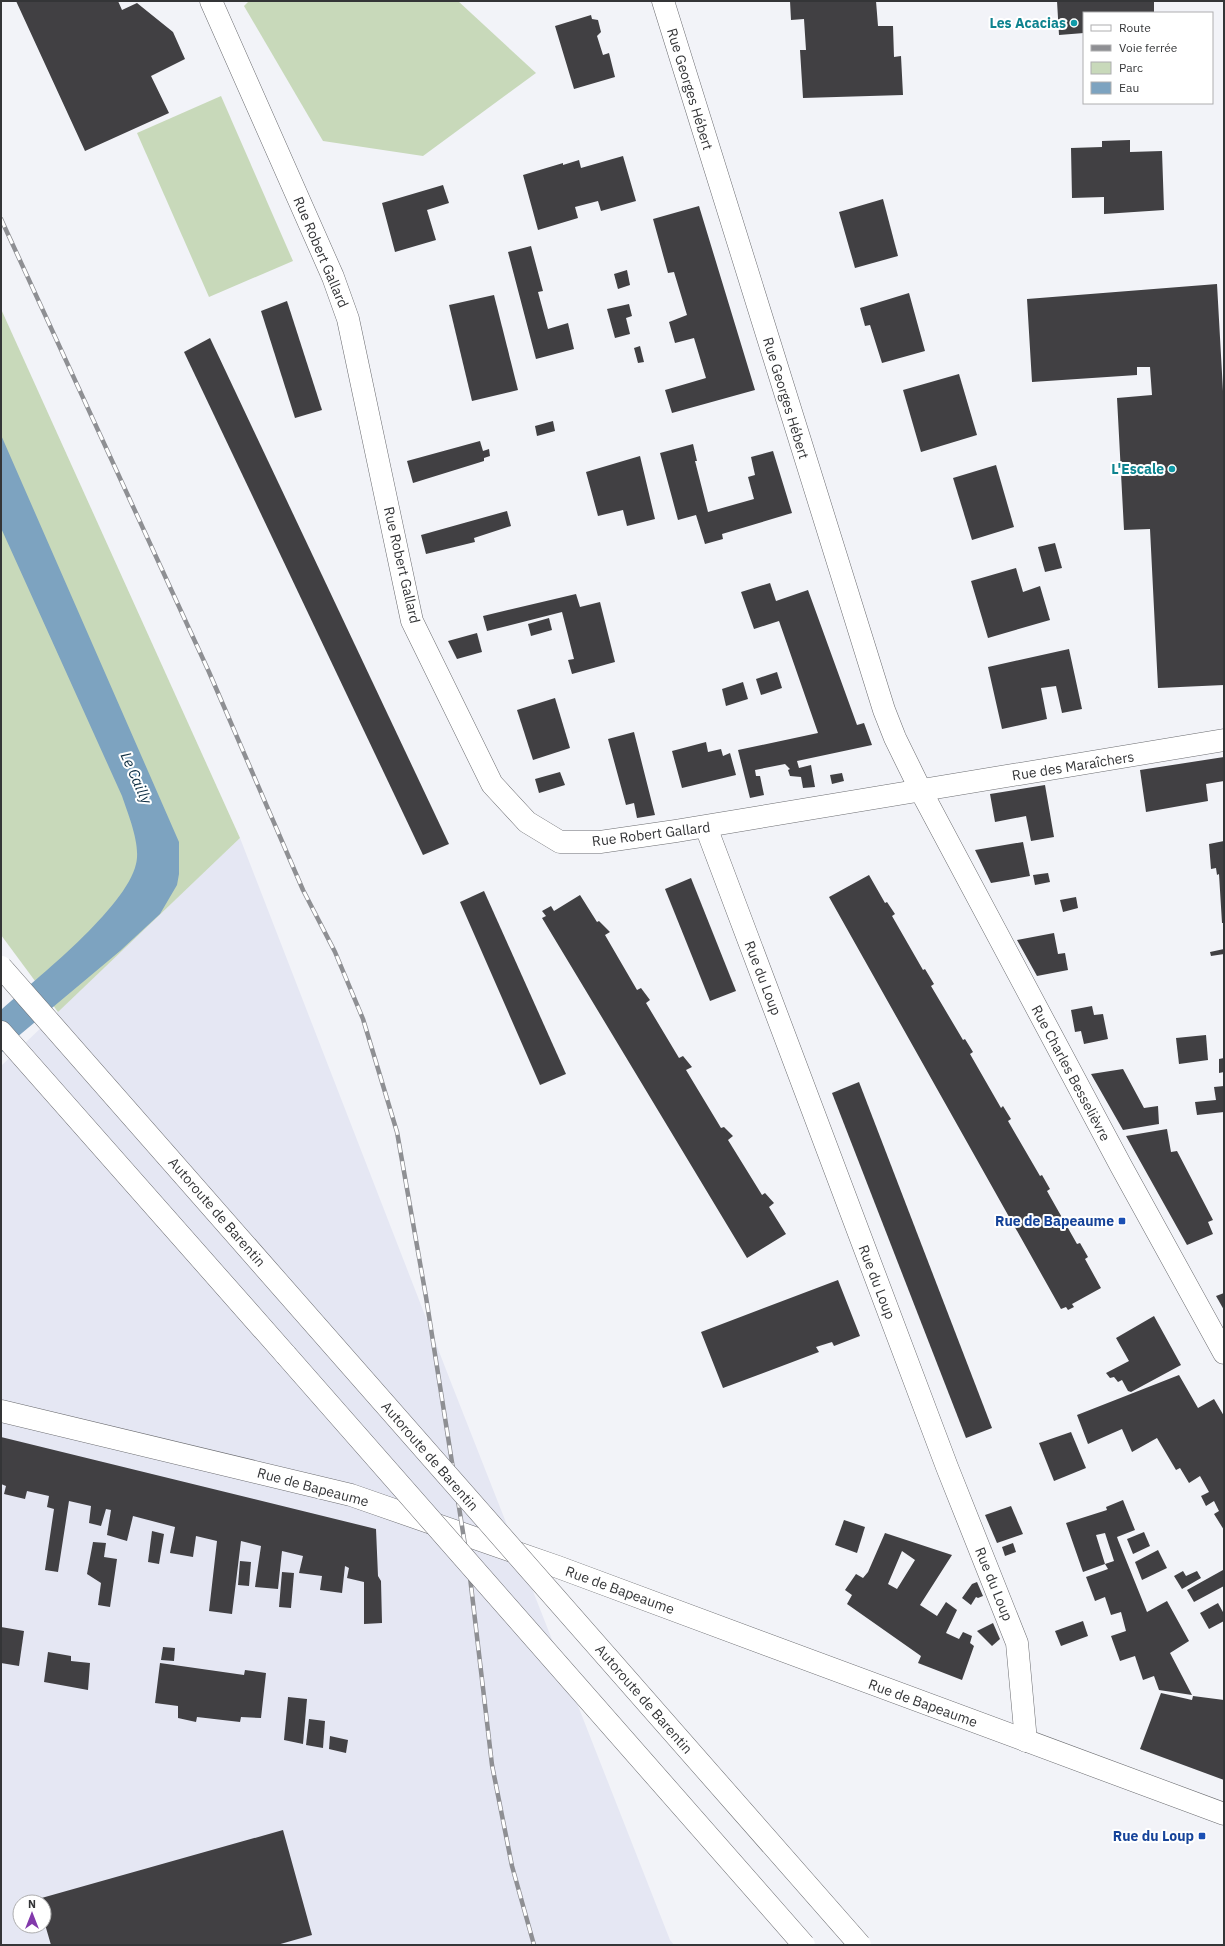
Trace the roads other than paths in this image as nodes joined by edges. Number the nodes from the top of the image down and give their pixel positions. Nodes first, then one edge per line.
1 (211, 1) edge
2 (663, 1) edge
3 (1224, 740) edge
4 (921, 791) junction
5 (706, 827) junction
6 (1, 966) edge
7 (1, 1032) edge
8 (1224, 1354) edge
9 (1, 1411) edge
10 (1026, 1741) junction
11 (1224, 1814) edge
12 (804, 1945) edge
13 (860, 1945) edge

1 - 5 main road, Rue Robert Gallard
2 - 4 main road, Rue Georges Hébert
3 - 4 main road, Rue des Maraîchers
4 - 5 main road, Rue Robert Gallard
4 - 8 main road, Rue Charles Besselièvre
5 - 10 main road, Rue du Loup
6 - 13 main road, Autoroute de Barentin, bridge
7 - 12 main road, bridge
9 - 10 main road, Rue de Bapeaume
10 - 11 main road, Rue de Bapeaume

